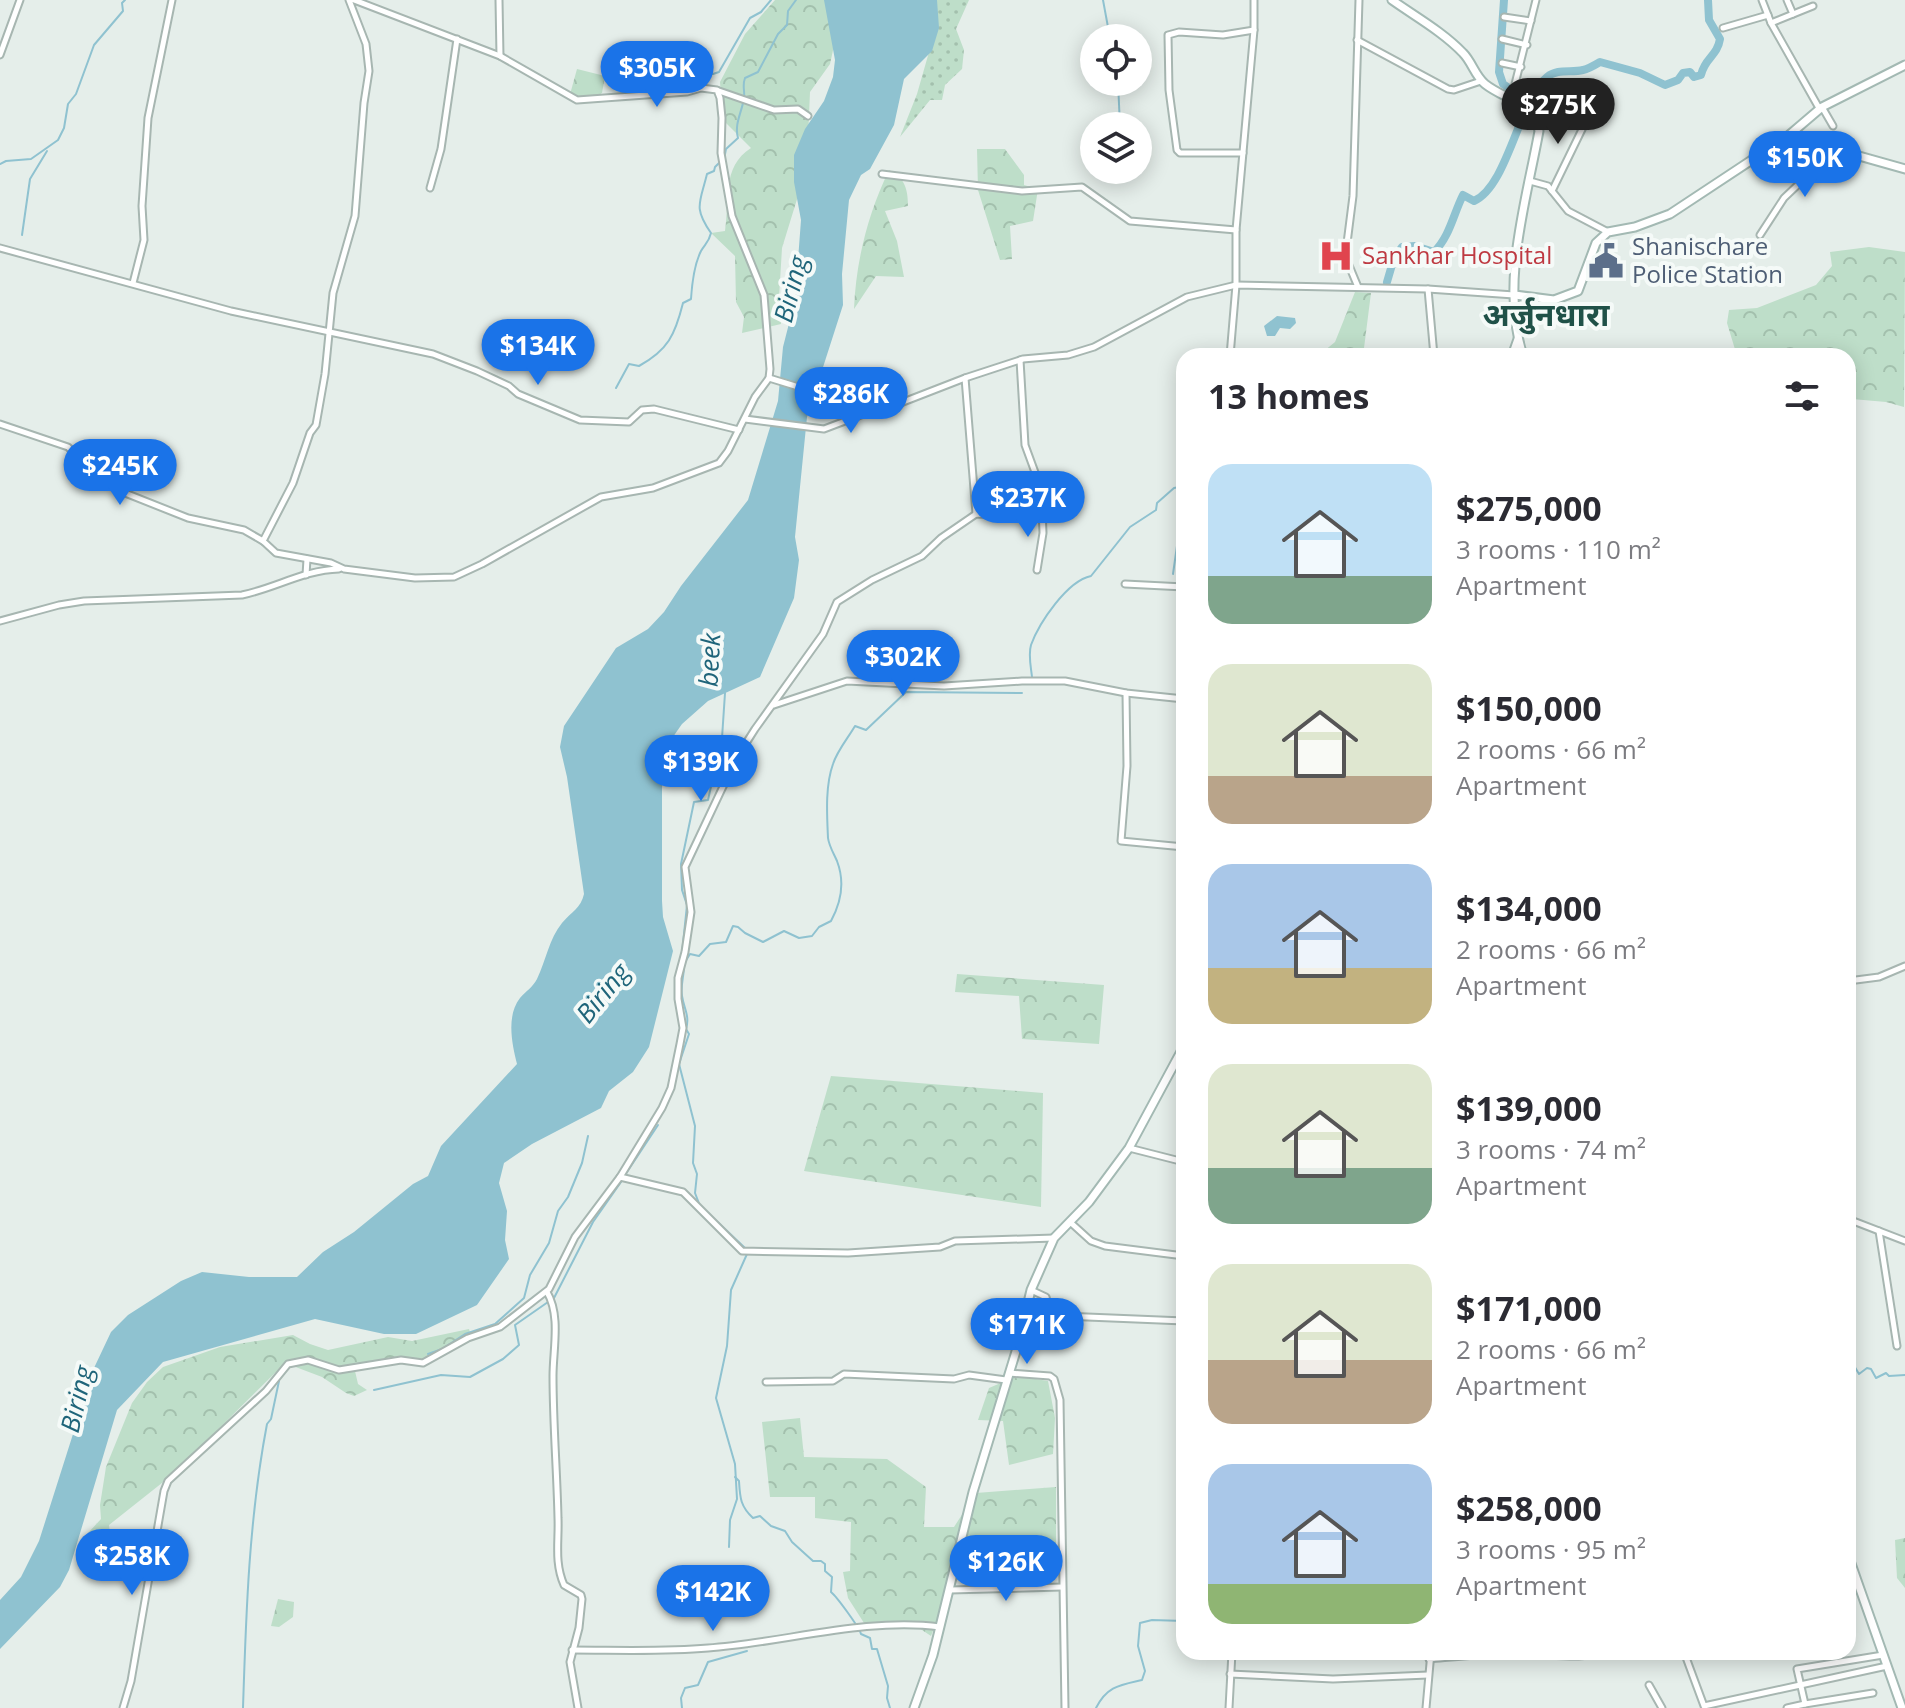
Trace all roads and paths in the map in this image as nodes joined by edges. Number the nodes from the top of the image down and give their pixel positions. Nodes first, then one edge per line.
1 (20, 0) edge
2 (172, 0) edge
3 (352, 0) edge
4 (499, 0) edge
5 (1254, 0) edge
6 (1359, 0) edge
7 (1392, 0) edge
8 (1536, 0) edge
9 (1762, 0) edge
10 (1787, 0) edge
11 (1813, 6) dead end
12 (1768, 14) junction
13 (1793, 14) junction
14 (1504, 17) dead end
15 (1531, 21) junction
16 (1771, 23) junction
17 (1723, 28) dead end
18 (1254, 30) junction
19 (457, 39) junction
20 (1502, 39) dead end
21 (1357, 40) junction
22 (1527, 45) junction
23 (0, 55) edge
24 (500, 56) junction
25 (1502, 63) dead end
26 (1905, 65) edge
27 (1521, 67) junction
28 (1481, 81) junction
29 (717, 90) junction
30 (1513, 94) junction
31 (1820, 108) junction
32 (1589, 115) dead end
33 (808, 116) dead end
34 (1833, 126) dead end
35 (1788, 136) junction
36 (1824, 148) junction
37 (1243, 153) junction
38 (1905, 169) edge
39 (882, 174) dead end
40 (1530, 181) junction
41 (430, 188) dead end
42 (1552, 191) junction
43 (1236, 230) junction
44 (1608, 232) junction
45 (1760, 235) dead end
46 (0, 248) edge
47 (133, 283) junction
48 (1236, 285) junction
49 (1358, 287) junction
50 (1428, 289) junction
51 (1515, 295) junction
52 (329, 331) junction
53 (1518, 338) junction
54 (1231, 348) edge
55 (1433, 348) edge
56 (1515, 348) edge
57 (1521, 348) edge
58 (1020, 360) junction
59 (769, 378) junction
60 (965, 378) junction
61 (869, 411) junction
62 (745, 419) junction
63 (0, 424) edge
64 (739, 430) junction
65 (1042, 509) junction
66 (976, 514) junction
67 (263, 541) junction
68 (307, 559) junction
69 (344, 569) junction
70 (1037, 570) dead end
71 (306, 575) junction
72 (1125, 584) dead end
73 (1176, 587) edge
74 (0, 621) edge
75 (1126, 693) junction
76 (1176, 698) edge
77 (774, 705) junction
78 (1176, 846) edge
79 (1905, 966) edge
80 (1856, 980) edge
81 (1176, 1061) edge
82 (1129, 1148) junction
83 (1176, 1160) edge
84 (620, 1177) junction
85 (1070, 1222) junction
86 (1856, 1222) edge
87 (1879, 1231) junction
88 (1054, 1238) junction
89 (1905, 1241) edge
90 (1176, 1255) edge
91 (1031, 1290) junction
92 (547, 1292) junction
93 (1176, 1321) edge
94 (1897, 1346) dead end
95 (1007, 1376) junction
96 (766, 1382) dead end
97 (1856, 1578) edge
98 (1062, 1587) junction
99 (950, 1590) junction
100 (940, 1627) junction
101 (572, 1650) junction
102 (1883, 1655) junction
103 (1856, 1659) edge
104 (1231, 1660) edge
105 (1430, 1660) edge
106 (1687, 1660) edge
107 (1852, 1660) edge
108 (1887, 1666) junction
109 (1230, 1674) junction
110 (1428, 1675) junction
111 (1800, 1684) junction
112 (1649, 1685) dead end
113 (1873, 1693) dead end
114 (1902, 1699) edge
115 (1805, 1704) junction
116 (123, 1708) edge
117 (578, 1708) edge
118 (914, 1708) edge
119 (1065, 1708) edge
120 (1229, 1708) edge
121 (1426, 1708) edge
122 (1662, 1708) edge
123 (1787, 1708) edge
124 (1902, 1708) edge

1 - 23 street
2 - 47 street
3 - 19 street
3 - 52 street
4 - 24 street
5 - 18 street
6 - 21 street
7 - 28 street
8 - 15 street
9 - 12 street
10 - 13 street
11 - 13 street
12 - 16 street
12 - 17 street
13 - 16 street
14 - 15 street
15 - 22 street
16 - 31 street
18 - 37 street
18 - 37 street
19 - 24 street
19 - 41 street
20 - 22 street
21 - 28 street
21 - 49 street
22 - 27 street
24 - 29 street
25 - 27 street
26 - 31 street
27 - 30 street
28 - 30 street
29 - 33 street
29 - 59 street
30 - 40 street
31 - 34 street
31 - 35 street
32 - 42 street
35 - 36 street
35 - 44 street
36 - 38 street
36 - 45 street
37 - 43 street
39 - 43 street
40 - 42 street
40 - 51 street
42 - 44 street
43 - 48 street
44 - 51 street
46 - 47 street
47 - 52 street
48 - 49 street
48 - 54 street
48 - 58 street
49 - 50 street
50 - 51 street
50 - 55 street
51 - 53 street
52 - 64 street
52 - 67 street
53 - 56 street
53 - 57 street
58 - 60 street
58 - 65 street
59 - 61 street
59 - 62 street
60 - 61 street
60 - 66 street
61 - 62 street
62 - 64 street
63 - 67 street
64 - 69 street
65 - 66 street
65 - 70 street
66 - 77 street
67 - 68 street
68 - 69 street
68 - 71 street
69 - 71 street
71 - 74 street
72 - 73 street
75 - 76 street
75 - 77 street
75 - 78 street
77 - 84 street
79 - 80 street
81 - 82 street
82 - 83 street
82 - 85 street
84 - 88 street
84 - 92 street
85 - 88 street
85 - 90 street
86 - 87 street
87 - 89 street
87 - 94 street
88 - 91 street
91 - 93 street
91 - 95 street
92 - 101 street
92 - 116 street
95 - 96 street
95 - 98 street
95 - 99 street
97 - 102 street
98 - 99 street
98 - 119 street
99 - 100 street
100 - 101 street
100 - 118 street
101 - 117 street
102 - 103 street
102 - 108 street
104 - 109 street
105 - 110 street
106 - 111 street
107 - 111 street
108 - 111 street
108 - 114 street
109 - 110 street
109 - 120 street
110 - 121 street
111 - 115 street
112 - 122 street
113 - 115 street
114 - 124 street
115 - 123 street

